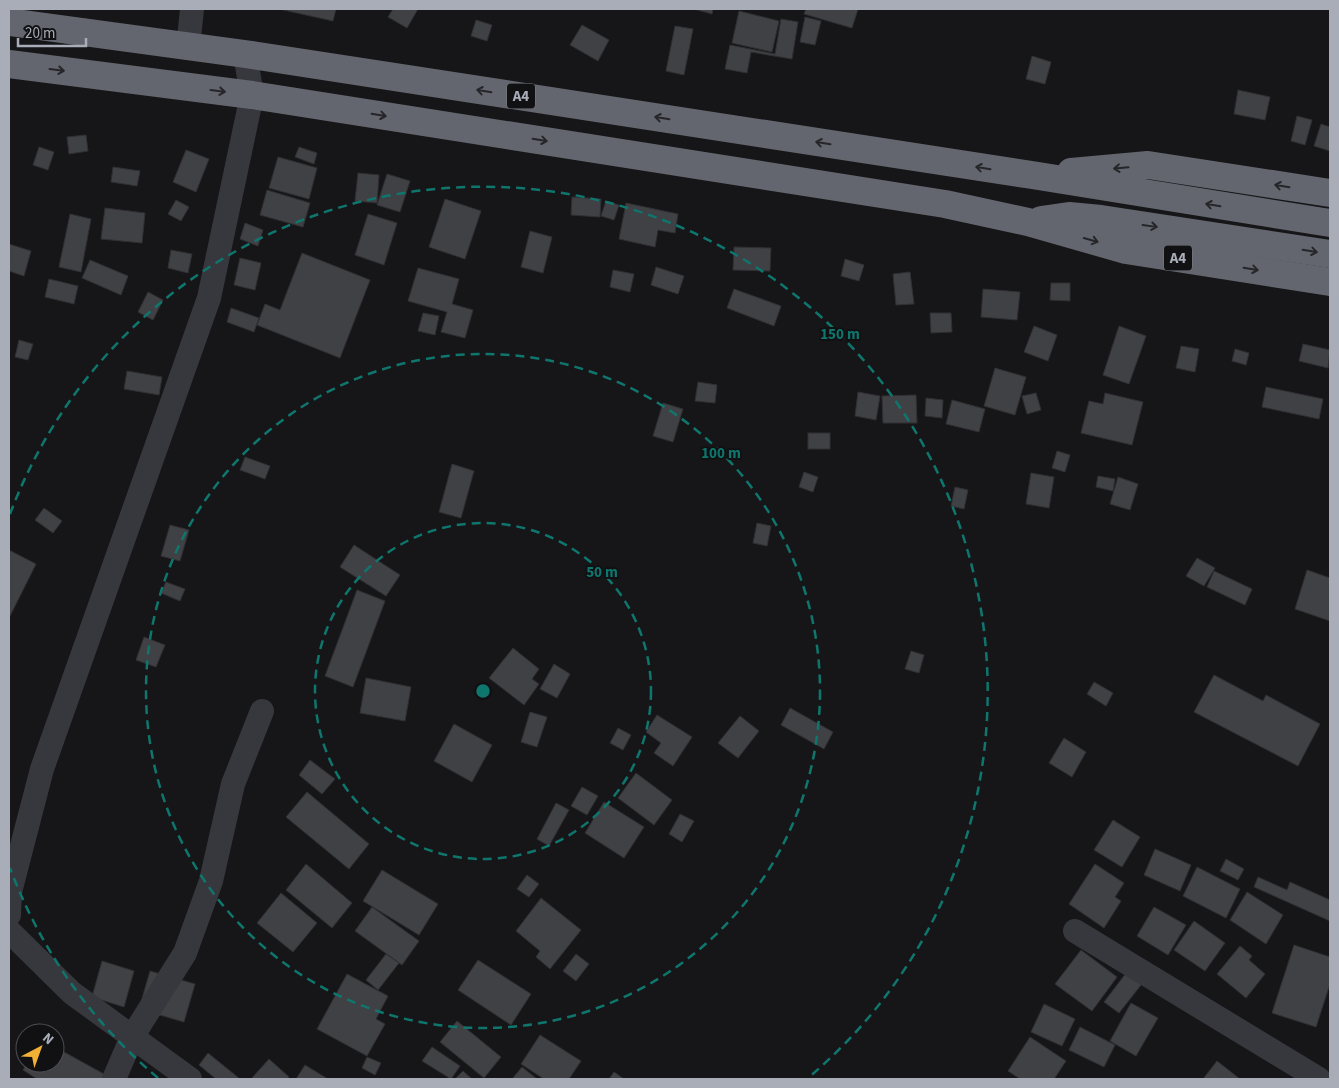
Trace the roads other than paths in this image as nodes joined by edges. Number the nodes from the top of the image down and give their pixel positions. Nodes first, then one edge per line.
1 (192, 9) edge
2 (9, 22) edge
3 (188, 48) junction
4 (245, 54) junction
5 (9, 64) edge
6 (252, 95) junction
7 (1032, 175) junction
8 (1330, 193) edge
9 (1028, 222) junction
10 (1330, 223) edge
11 (1330, 254) edge
12 (1330, 282) edge
13 (262, 711) dead end
14 (9, 916) edge
15 (9, 931) edge
16 (1075, 931) dead end
17 (132, 1037) junction
18 (114, 1079) edge
19 (190, 1079) edge
20 (1319, 1079) edge

1 - 3 street
2 - 3 highway, A4
3 - 4 highway, A4
4 - 6 street
7 -> 4 highway, A4
5 -> 6 highway, A4
6 -> 9 highway, A4
6 - 14 street
8 -> 7 highway, A4
10 -> 7 highway, A4
9 -> 11 highway, A4
9 -> 12 highway, A4
13 - 17 street
15 - 17 street
16 - 20 street
17 - 18 street
17 - 19 street

